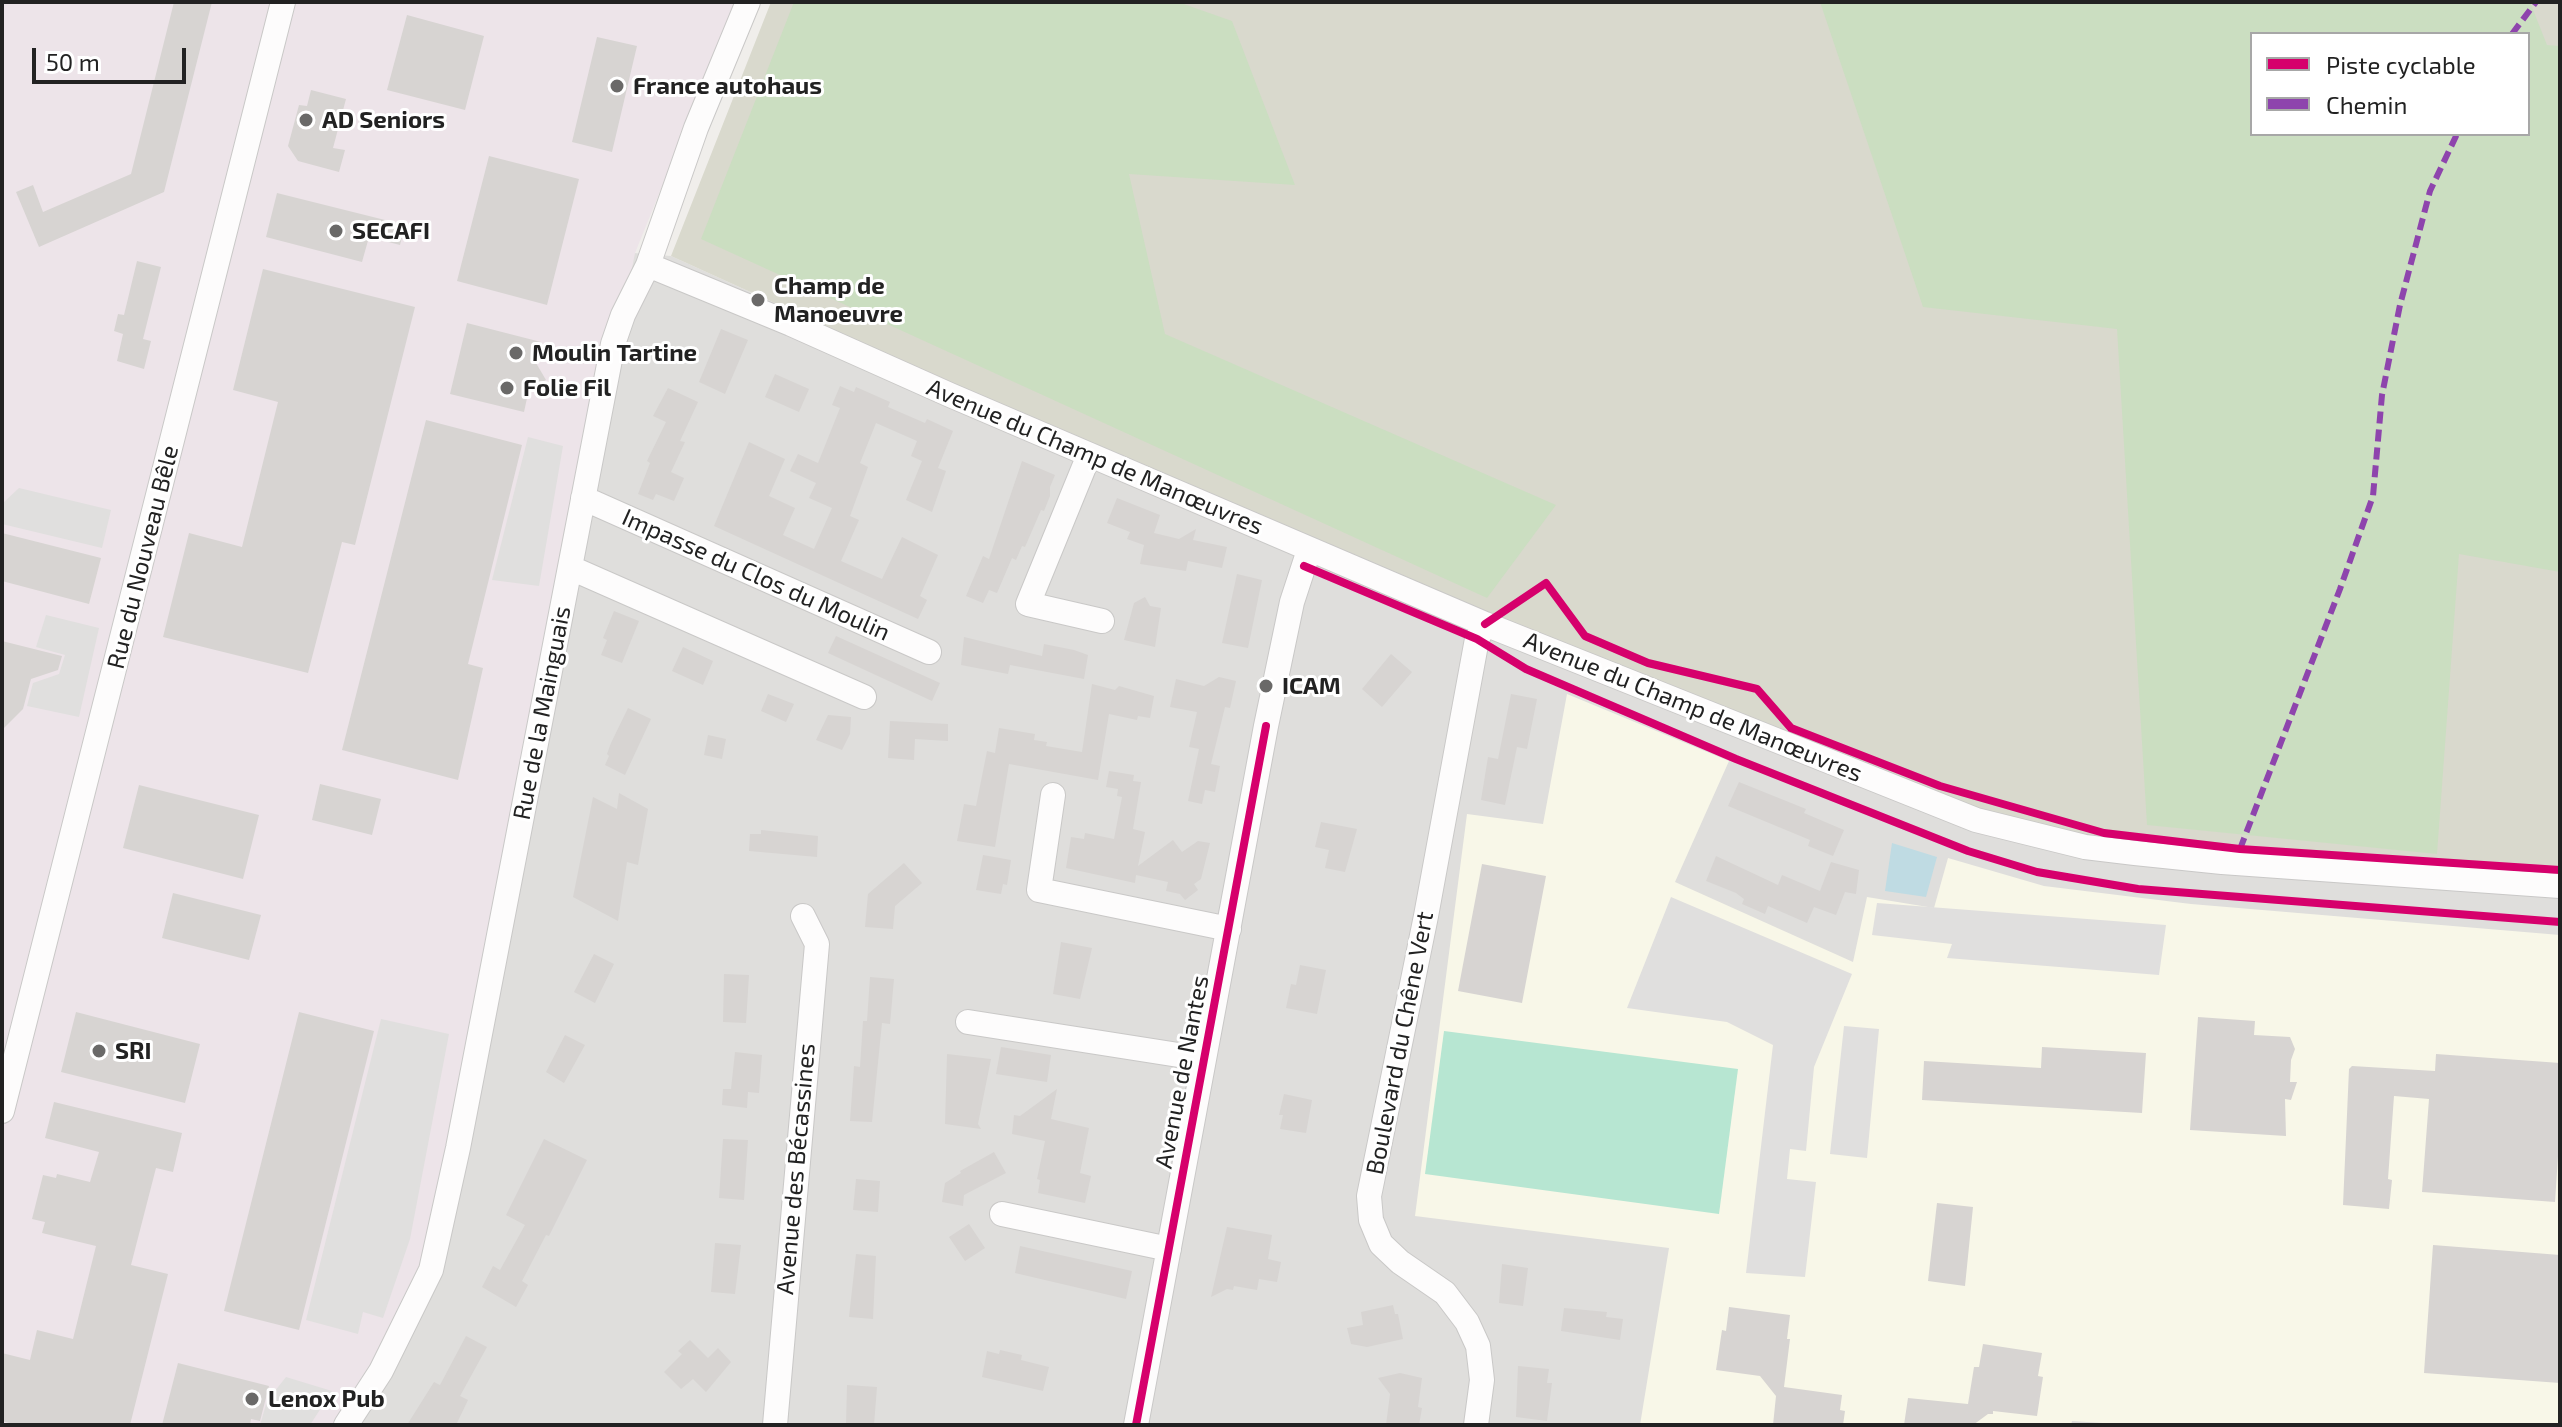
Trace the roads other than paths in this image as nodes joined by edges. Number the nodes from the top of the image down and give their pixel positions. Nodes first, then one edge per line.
1 (283, 2) edge
2 (748, 2) edge
3 (648, 265) junction
4 (1089, 455) junction
5 (583, 498) junction
6 (1309, 550) junction
7 (571, 568) junction
8 (1102, 621) dead end
9 (1485, 624) junction
10 (929, 652) dead end
11 (864, 697) dead end
12 (1053, 795) dead end
13 (2560, 886) edge
14 (803, 916) dead end
15 (1229, 929) junction
16 (968, 1022) dead end
17 (1204, 1059) junction
18 (8, 1066) edge
19 (2, 1111) edge
20 (1002, 1214) dead end
21 (1169, 1249) junction
22 (346, 1425) edge
23 (775, 1425) edge
24 (1136, 1425) edge
25 (1476, 1425) edge

1 - 18 street, Rue du Nouveau Bêle
2 - 3 street, Rue de la Mainguais
3 - 4 street, Avenue du Champ de Manœuvres
3 - 5 street, Rue de la Mainguais
4 - 6 street, Avenue du Champ de Manœuvres
4 - 8 street
5 - 7 street, Rue de la Mainguais
5 - 10 street, Impasse du Clos du Moulin
6 - 9 street, Avenue du Champ de Manœuvres
6 - 15 street, Avenue de Nantes
7 - 11 street
7 - 22 street, Rue de la Mainguais
9 - 13 street, Avenue du Champ de Manœuvres
9 - 25 street, Boulevard du Chêne Vert
12 - 15 street
14 - 23 street, Avenue des Bécassines
15 - 17 street, Avenue de Nantes
16 - 17 street
17 - 21 street, Avenue de Nantes
18 - 19 street, Rue du Nouveau Bêle
20 - 21 street
21 - 24 street, Avenue de Nantes

